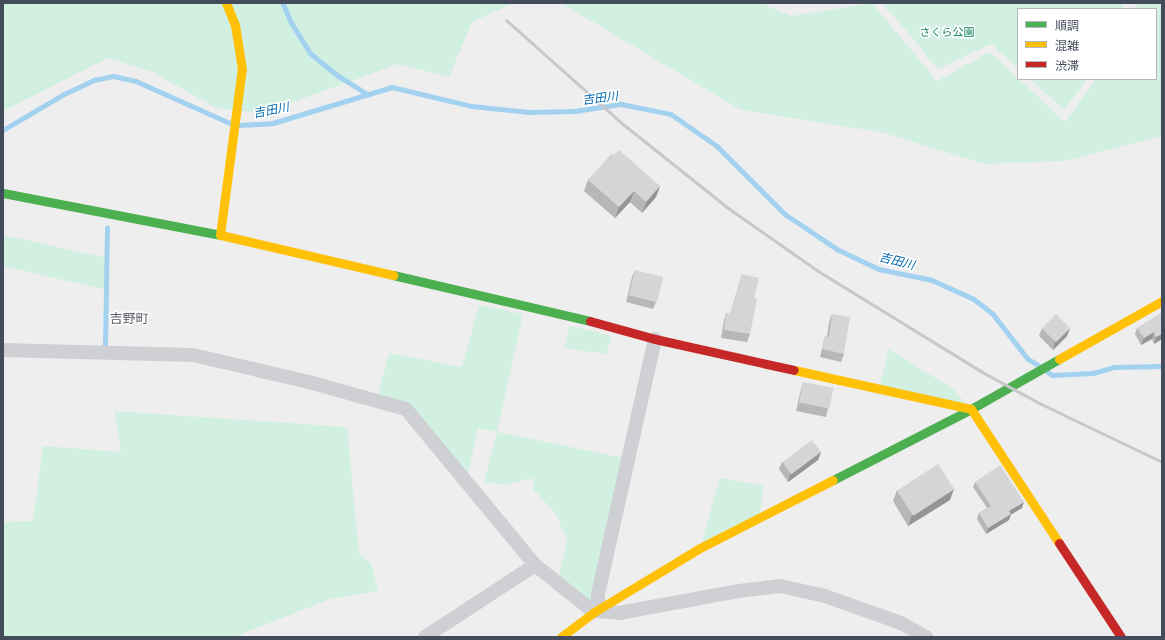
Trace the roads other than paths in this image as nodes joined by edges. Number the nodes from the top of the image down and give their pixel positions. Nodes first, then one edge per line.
1 (226, 3) edge
2 (3, 193) edge
3 (220, 235) junction
4 (1162, 301) edge
5 (655, 339) junction
6 (3, 350) edge
7 (971, 409) junction
8 (535, 565) junction
9 (596, 612) junction
10 (425, 637) edge
11 (561, 637) edge
12 (926, 637) edge
13 (1121, 637) edge

1 - 3 street
2 - 3 street
3 - 5 street
4 - 7 street
5 - 7 street
5 - 9 street
6 - 8 street
7 - 9 street
7 - 13 street
8 - 9 street
8 - 10 street
9 - 11 street
9 - 12 street

